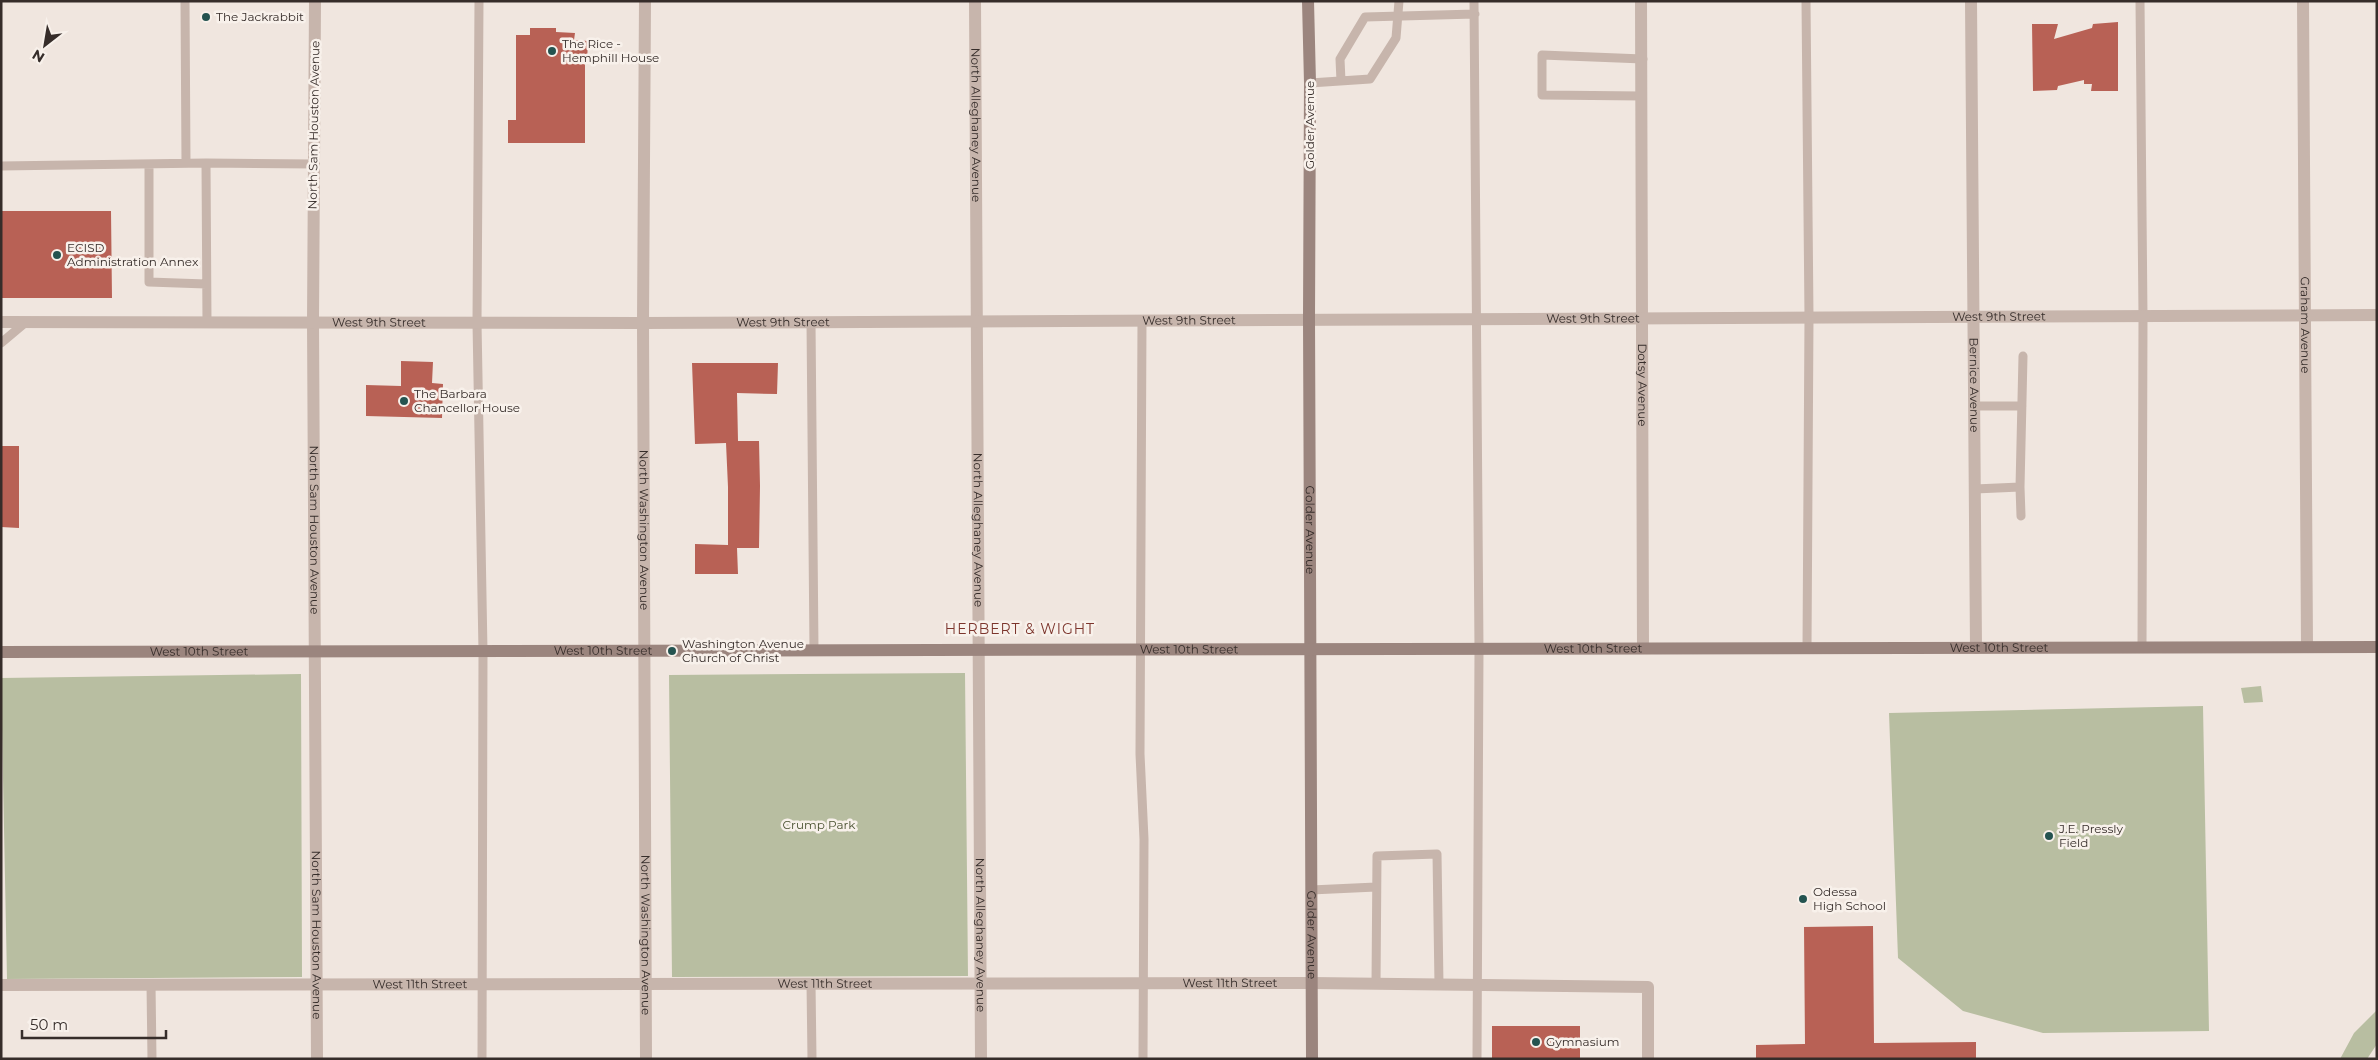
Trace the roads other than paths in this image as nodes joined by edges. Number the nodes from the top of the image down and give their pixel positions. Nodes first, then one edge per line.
1 (185, 1) edge
2 (315, 1) edge
3 (479, 1) edge
4 (645, 1) edge
5 (976, 1) edge
6 (1308, 1) edge
7 (1399, 1) edge
8 (1474, 1) edge
9 (1641, 1) edge
10 (1806, 1) edge
11 (1971, 1) edge
12 (2140, 1) edge
13 (2303, 1) edge
14 (1475, 14) junction
15 (1399, 17) junction
16 (1643, 59) junction
17 (1341, 81) junction
18 (1310, 83) junction
19 (1642, 96) junction
20 (186, 163) junction
21 (206, 163) junction
22 (149, 164) junction
23 (314, 164) junction
24 (1, 166) edge
25 (206, 284) junction
26 (2377, 314) edge
27 (2305, 315) junction
28 (1974, 316) junction
29 (2143, 316) junction
30 (1809, 317) junction
31 (1642, 318) junction
32 (1477, 319) junction
33 (1142, 320) junction
34 (1309, 320) junction
35 (977, 321) junction
36 (1, 322) edge
37 (26, 322) junction
38 (207, 322) junction
39 (313, 322) junction
40 (477, 322) junction
41 (811, 322) junction
42 (643, 323) junction
43 (1, 344) edge
44 (2023, 356) dead end
45 (1974, 406) junction
46 (2022, 406) junction
47 (2020, 487) junction
48 (1975, 489) junction
49 (2021, 516) dead end
50 (2142, 647) junction
51 (2307, 647) junction
52 (2377, 647) edge
53 (1643, 648) junction
54 (1807, 648) junction
55 (1976, 648) junction
56 (1310, 649) junction
57 (1478, 649) junction
58 (644, 650) junction
59 (814, 650) junction
60 (978, 650) junction
61 (1141, 650) junction
62 (314, 651) junction
63 (483, 651) junction
64 (1, 652) edge
65 (1376, 888) junction
66 (1311, 890) junction
67 (316, 983) junction
68 (482, 983) junction
69 (646, 983) junction
70 (811, 983) junction
71 (980, 983) junction
72 (1143, 983) junction
73 (1312, 983) junction
74 (1, 984) edge
75 (151, 984) junction
76 (1376, 984) junction
77 (1439, 985) junction
78 (1476, 985) junction
79 (152, 1059) edge
80 (317, 1059) edge
81 (482, 1059) edge
82 (646, 1059) edge
83 (812, 1059) edge
84 (980, 1059) edge
85 (1143, 1059) edge
86 (1312, 1059) edge
87 (1477, 1059) edge
88 (1648, 1059) edge

1 - 20 lane
2 - 23 street, North Sam Houston Avenue
3 - 40 lane
4 - 42 street, North Washington Avenue
5 - 35 street, North Alleghaney Avenue
6 - 18 street, Golder Avenue
7 - 15 lane
8 - 14 lane
9 - 16 street, Dotsy Avenue
10 - 30 lane
11 - 28 street, Bernice Avenue
12 - 29 lane
13 - 27 street, Graham Avenue
14 - 15 lane
14 - 32 lane
15 - 17 lane
15 - 17 lane
16 - 19 street, Dotsy Avenue
16 - 19 lane
17 - 18 lane
18 - 34 street, Golder Avenue
19 - 31 street, Dotsy Avenue
20 - 21 lane
20 - 22 lane
21 - 23 lane
21 - 25 lane
22 - 24 lane
22 - 25 lane
23 - 39 street, North Sam Houston Avenue
25 - 38 lane
26 - 27 street, West 9th Street
27 - 29 street, West 9th Street
27 - 51 street, Graham Avenue
28 - 29 street, West 9th Street
28 - 30 street, West 9th Street
28 - 45 street, Bernice Avenue
29 - 50 lane
30 - 31 street, West 9th Street
30 - 54 lane
31 - 32 street, West 9th Street
31 - 53 street, Dotsy Avenue
32 - 34 street, West 9th Street
32 - 57 lane
33 - 34 street, West 9th Street
33 - 35 street, West 9th Street
33 - 61 lane
34 - 56 street, Golder Avenue
35 - 41 street, West 9th Street
35 - 60 street, North Alleghaney Avenue
36 - 37 street, West 9th Street
37 - 38 street, West 9th Street
37 - 43 lane
38 - 39 street, West 9th Street
39 - 40 street, West 9th Street
39 - 62 street, North Sam Houston Avenue
40 - 42 street, West 9th Street
40 - 63 lane
41 - 42 street, West 9th Street
41 - 59 lane
42 - 58 street, North Washington Avenue
44 - 46 lane
45 - 46 lane
45 - 48 street, Bernice Avenue
46 - 47 lane
47 - 48 lane
47 - 49 lane
48 - 55 street, Bernice Avenue
50 - 51 street, West 10th Street
50 - 55 street, West 10th Street
51 - 52 street, West 10th Street
53 - 54 street, West 10th Street
53 - 57 street, West 10th Street
54 - 55 street, West 10th Street
56 - 57 street, West 10th Street
56 - 61 street, West 10th Street
56 - 66 street, Golder Avenue
57 - 78 lane
58 - 59 street, West 10th Street
58 - 63 street, West 10th Street
58 - 69 street, North Washington Avenue
59 - 60 street, West 10th Street
60 - 61 street, West 10th Street
60 - 71 street, North Alleghaney Avenue
61 - 72 lane
62 - 63 street, West 10th Street
62 - 64 street, West 10th Street
62 - 67 street, North Sam Houston Avenue
63 - 68 lane
65 - 66 lane
65 - 76 lane
65 - 77 lane
66 - 73 street, Golder Avenue
67 - 68 street, West 11th Street
67 - 75 street, West 11th Street
67 - 80 street, North Sam Houston Avenue
68 - 69 street, West 11th Street
68 - 81 lane
69 - 70 street, West 11th Street
69 - 82 street, North Washington Avenue
70 - 71 street, West 11th Street
70 - 83 lane
71 - 72 street, West 11th Street
71 - 84 street, North Alleghaney Avenue
72 - 73 street, West 11th Street
72 - 85 lane
73 - 76 street, West 11th Street
73 - 86 street, Golder Avenue
74 - 75 street, West 11th Street
75 - 79 lane
76 - 77 street, West 11th Street
77 - 78 street, West 11th Street
78 - 87 lane
78 - 88 street, West 11th Street

